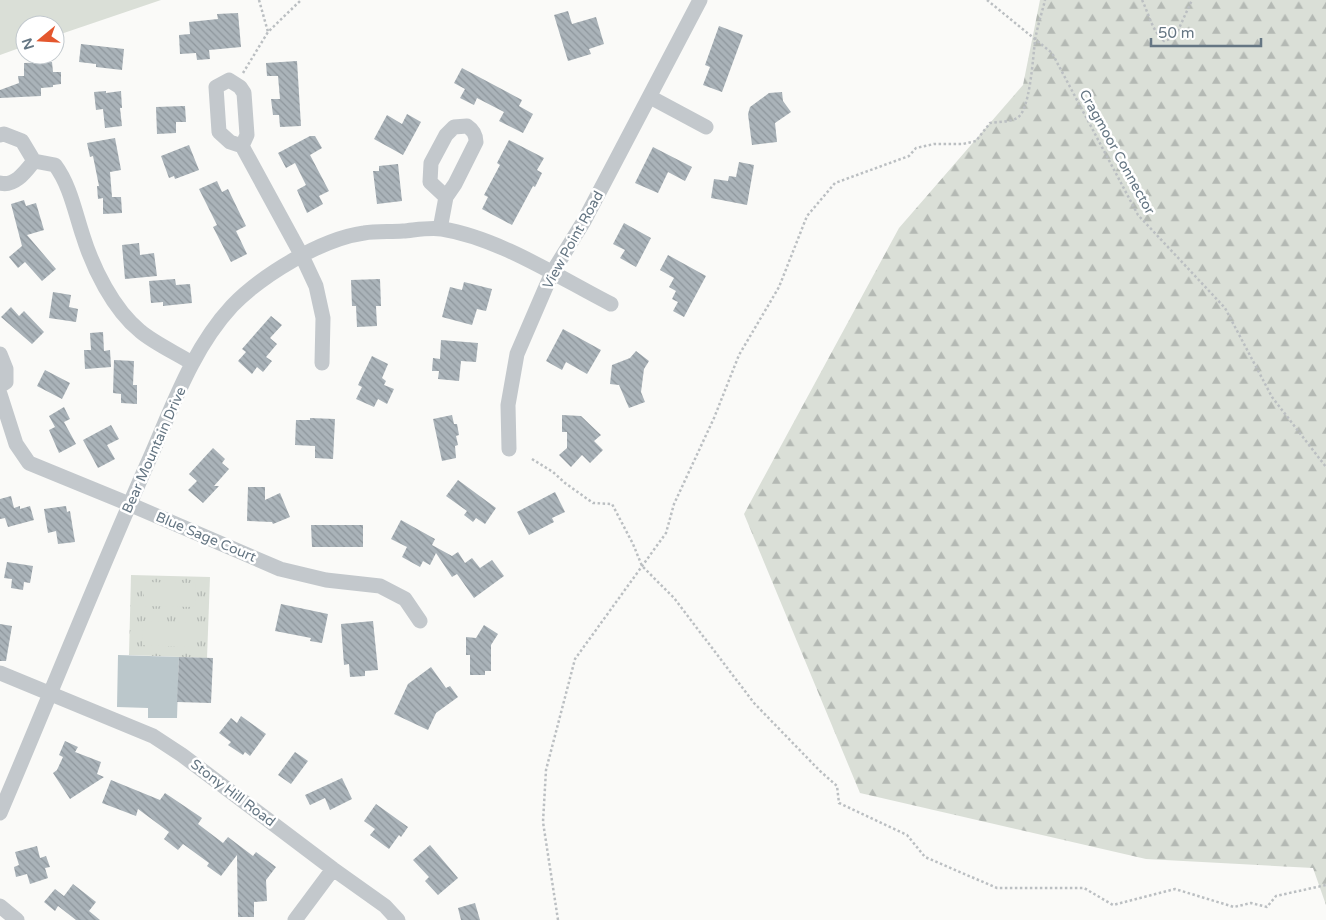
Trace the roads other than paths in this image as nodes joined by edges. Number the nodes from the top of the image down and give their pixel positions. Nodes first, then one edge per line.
1 (700, 0) edge
2 (650, 97) junction
3 (706, 127) dead end
4 (0, 135) edge
5 (242, 146) junction
6 (34, 161) junction
7 (0, 183) edge
8 (446, 197) dead end
9 (440, 229) junction
10 (302, 256) junction
11 (552, 273) junction
12 (612, 304) dead end
13 (0, 354) edge
14 (192, 363) junction
15 (322, 363) dead end
16 (0, 386) edge
17 (0, 394) edge
18 (509, 449) dead end
19 (129, 504) junction
20 (420, 622) dead end
21 (0, 673) edge
22 (51, 695) junction
23 (0, 813) edge
24 (333, 869) junction
25 (0, 906) edge
26 (18, 920) edge
27 (295, 920) edge
28 (398, 920) edge

1 - 2 street, View Point Road
2 - 3 street
2 - 11 street, View Point Road
4 - 6 street
5 - 5 street
5 - 10 street
6 - 7 street
6 - 14 street
8 - 9 street
9 - 10 street, Bear Mountain Drive
9 - 11 street, Bear Mountain Drive
10 - 14 street, Bear Mountain Drive
10 - 15 street
11 - 12 street, Bear Mountain Drive
11 - 18 street, View Point Road
13 - 16 street
14 - 19 street, Bear Mountain Drive
17 - 19 street, Blue Sage Court
19 - 20 street, Blue Sage Court
19 - 22 street, Bear Mountain Drive
21 - 22 street, Stony Hill Road
22 - 23 street, Bear Mountain Drive
22 - 24 street, Stony Hill Road
24 - 27 street
24 - 28 street, Stony Hill Road
25 - 26 street

